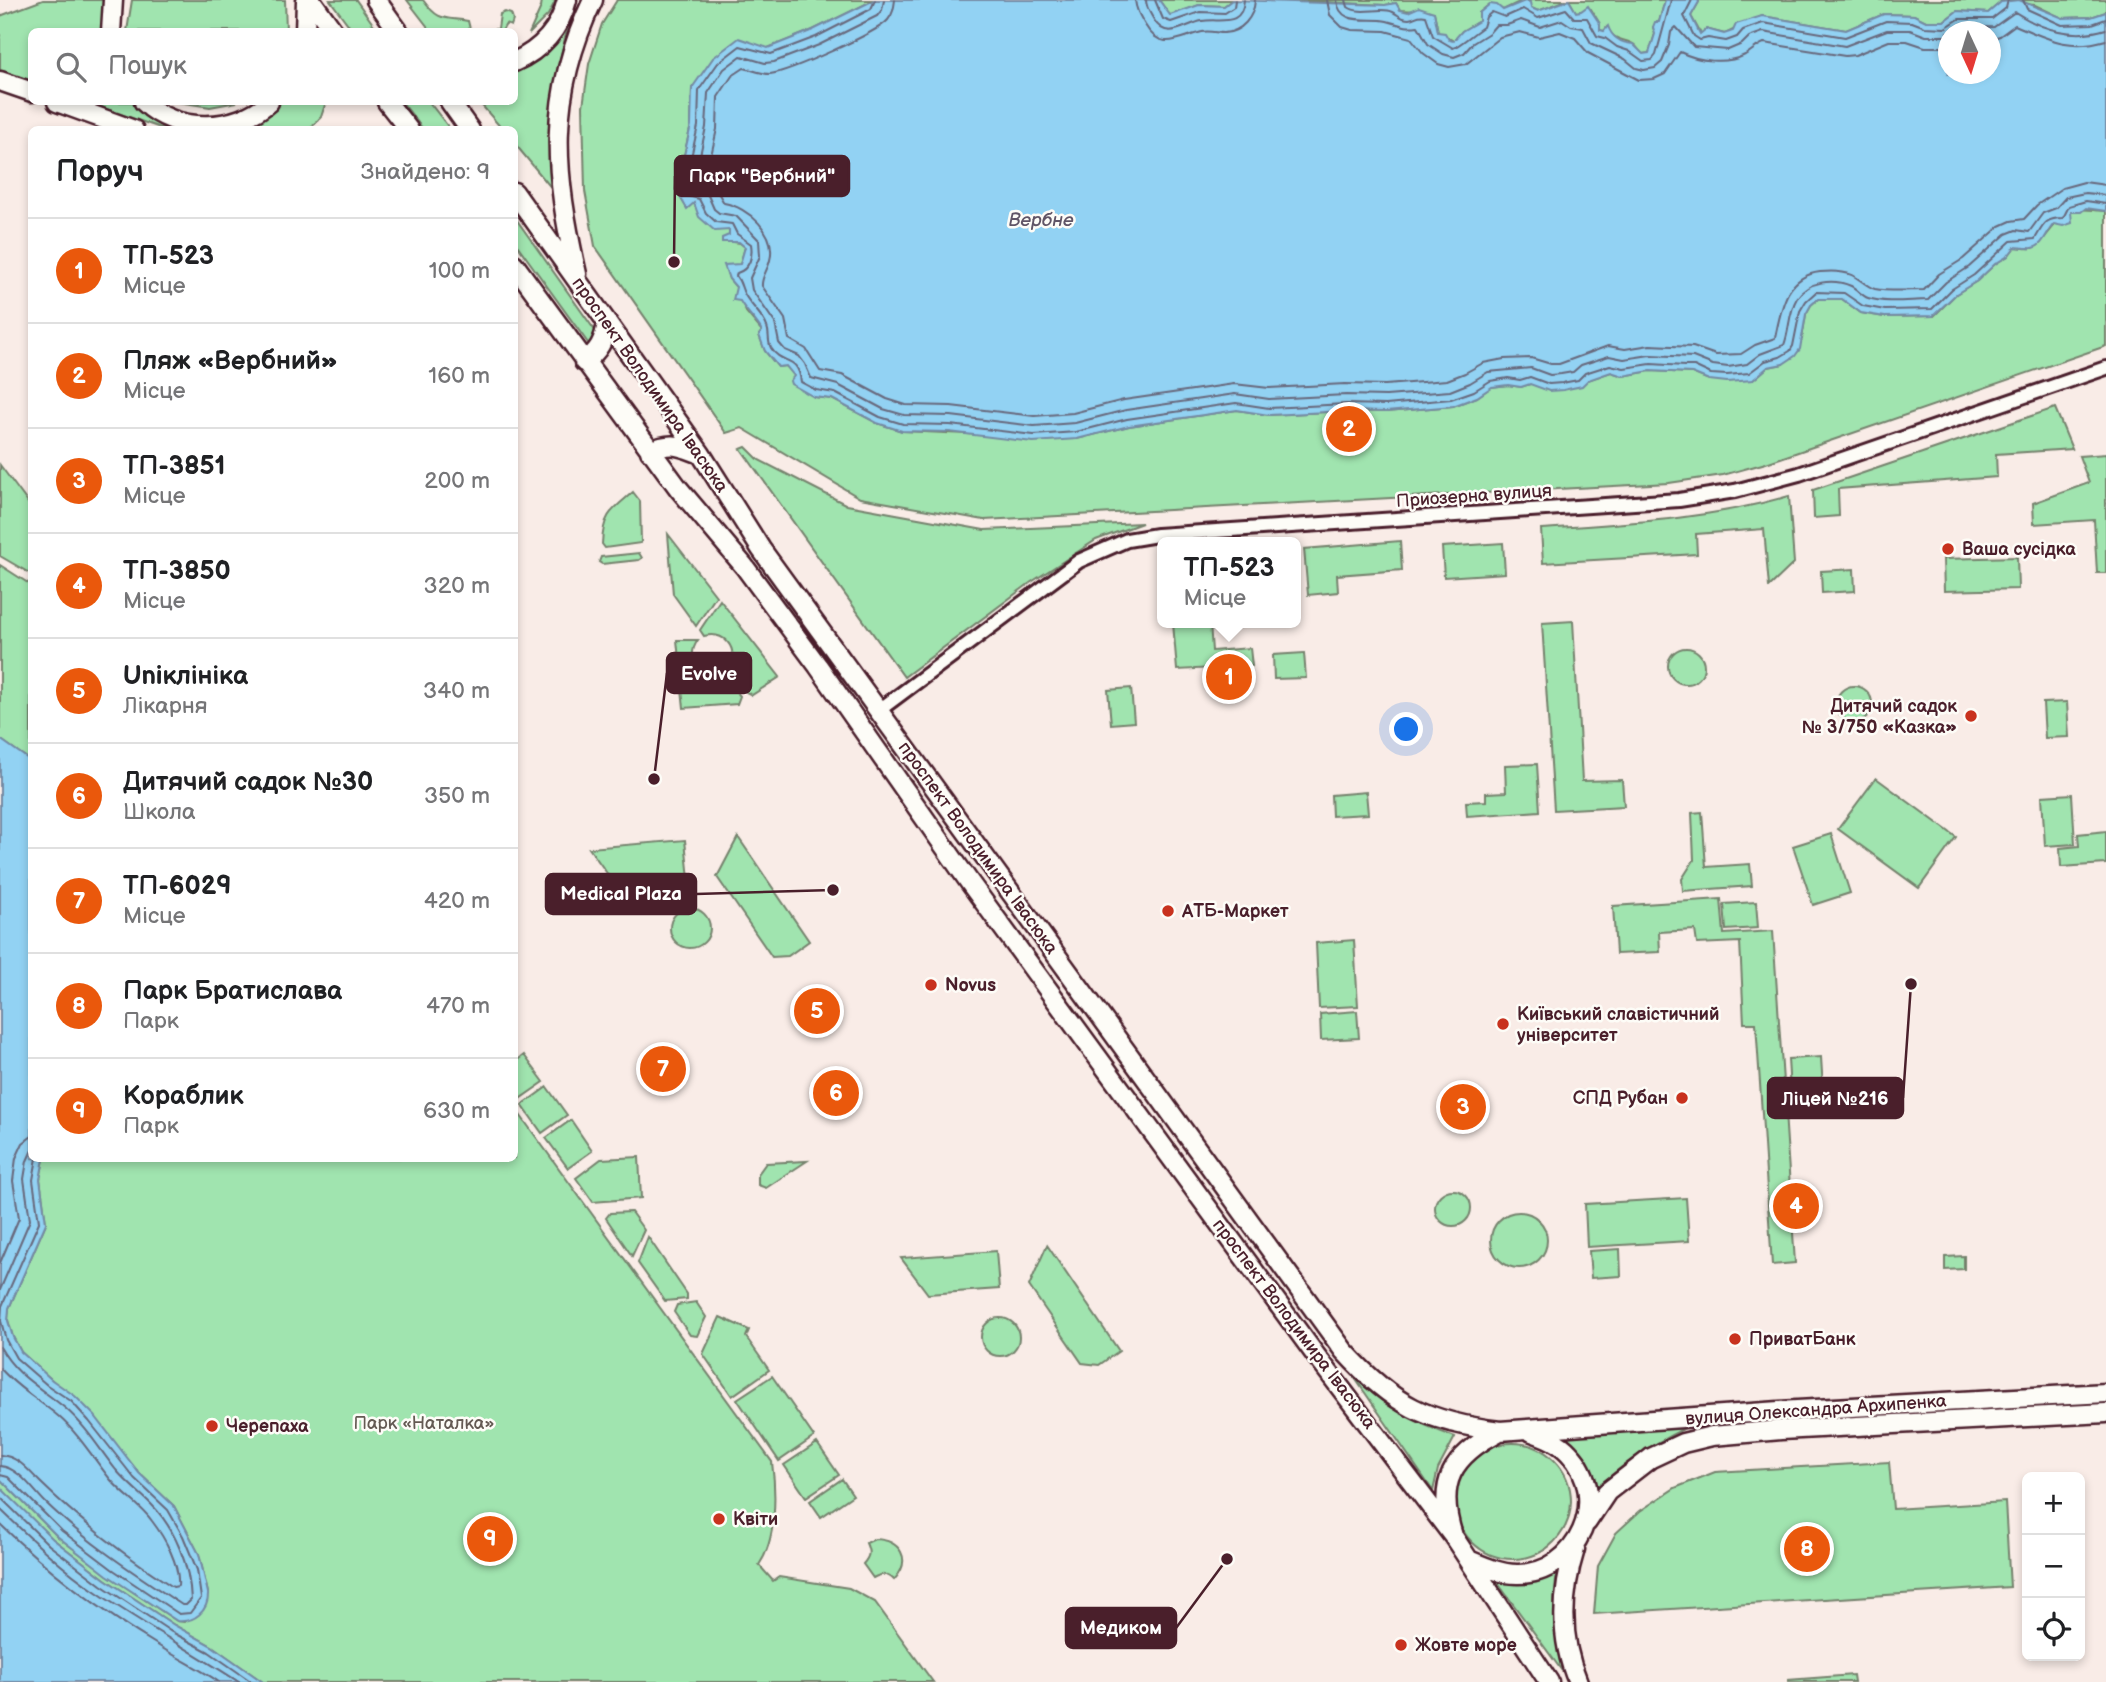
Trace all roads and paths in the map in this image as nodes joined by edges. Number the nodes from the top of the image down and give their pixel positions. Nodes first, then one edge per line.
1 (113, 0) edge
2 (309, 0) edge
3 (376, 0) edge
4 (566, 0) edge
5 (593, 0) edge
6 (111, 28) edge
7 (306, 28) edge
8 (331, 28) edge
9 (396, 28) edge
10 (518, 60) edge
11 (0, 81) edge
12 (28, 91) edge
13 (65, 105) edge
14 (149, 105) edge
15 (264, 105) edge
16 (389, 105) edge
17 (452, 105) edge
18 (123, 126) edge
19 (406, 126) edge
20 (467, 126) edge
21 (518, 198) edge
22 (518, 269) edge
23 (578, 281) junction
24 (518, 291) edge
25 (552, 316) junction
26 (607, 323) junction
27 (584, 362) junction
28 (2106, 368) edge
29 (650, 451) junction
30 (701, 454) junction
31 (878, 711) junction
32 (992, 866) junction
33 (970, 883) junction
34 (2106, 1393) edge
35 (2106, 1413) edge
36 (1525, 1429) junction
37 (1500, 1431) junction
38 (1587, 1522) junction
39 (1453, 1536) junction
40 (1576, 1543) junction
41 (1471, 1561) junction
42 (1549, 1682) edge
43 (1578, 1682) edge

1 - 6 main road
2 - 7 main road
2 - 8 main road
3 - 9 main road
4 - 10 main road
5 - 23 main road
11 - 12 main road
13 - 18 main road
14 - 15 main road
16 - 19 main road
17 - 20 main road
21 - 23 main road, проспект Володимира Івасюка
22 - 25 main road, проспект Володимира Івасюка
23 - 26 main road, проспект Володимира Івасюка
24 - 25 main road
25 - 27 main road, проспект Володимира Івасюка
26 - 27 main road
26 - 30 main road, проспект Володимира Івасюка
27 - 29 main road, проспект Володимира Івасюка
28 - 31 street, Приозерна вулиця
29 - 30 main road
29 - 33 main road, проспект Володимира Івасюка
30 - 31 main road, проспект Володимира Івасюка
31 - 32 main road, проспект Володимира Івасюка
32 - 33 main road
32 - 37 main road, проспект Володимира Івасюка
33 - 39 main road, проспект Володимира Івасюка
34 - 36 main road, вулиця Олександра Архипенка
35 - 38 main road, вулиця Олександра Архипенка
36 - 37 main road
36 - 38 main road
37 - 39 main road
38 - 40 main road
39 - 41 main road
40 - 41 main road
40 - 43 main road
41 - 42 main road

